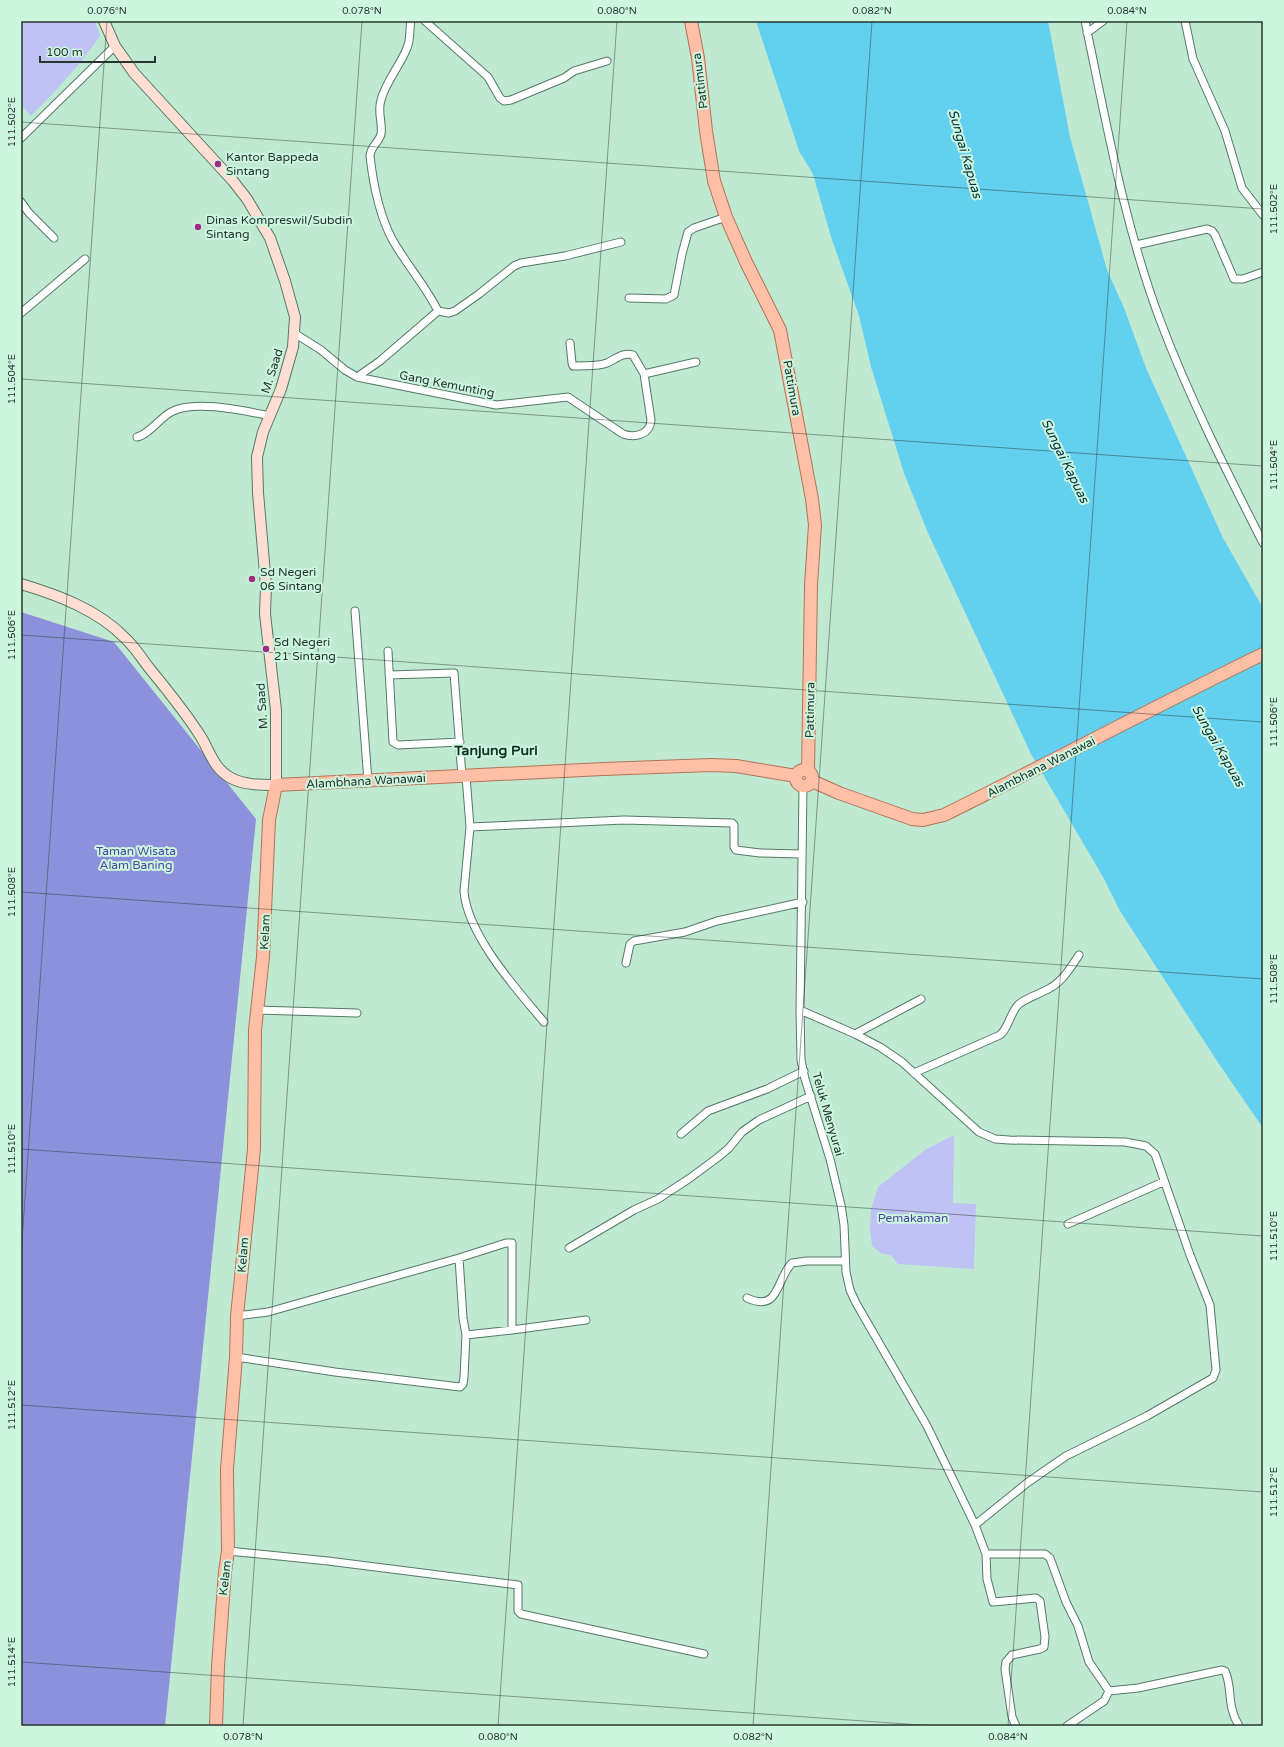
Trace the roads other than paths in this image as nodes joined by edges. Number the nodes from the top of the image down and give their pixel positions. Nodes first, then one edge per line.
1 (104, 21) edge
2 (411, 21) edge
3 (425, 21) edge
4 (692, 21) edge
5 (1085, 21) edge
6 (1103, 21) edge
7 (1185, 21) edge
8 (1087, 33) junction
9 (116, 46) junction
10 (607, 61) dead end
11 (21, 138) edge
12 (21, 202) edge
13 (1263, 215) edge
14 (726, 217) junction
15 (54, 238) dead end
16 (621, 242) dead end
17 (1136, 245) junction
18 (85, 259) dead end
19 (1263, 272) edge
20 (629, 298) dead end
21 (438, 311) junction
22 (21, 313) edge
23 (294, 333) junction
24 (570, 344) dead end
25 (696, 362) dead end
26 (644, 374) junction
27 (357, 377) junction
28 (270, 416) junction
29 (137, 437) dead end
30 (1263, 543) edge
31 (21, 584) edge
32 (355, 611) dead end
33 (388, 651) dead end
34 (1263, 654) edge
35 (389, 675) junction
36 (460, 742) junction
37 (464, 776) junction
38 (808, 779) junction
39 (368, 781) junction
40 (276, 785) junction
41 (470, 827) junction
42 (802, 854) junction
43 (803, 902) junction
44 (1079, 956) dead end
45 (626, 963) dead end
46 (921, 999) dead end
47 (256, 1010) junction
48 (800, 1010) junction
49 (357, 1013) dead end
50 (544, 1022) dead end
51 (855, 1034) junction
52 (804, 1071) junction
53 (914, 1073) junction
54 (811, 1096) junction
55 (681, 1134) dead end
56 (1164, 1182) junction
57 (1068, 1224) dead end
58 (568, 1248) dead end
59 (459, 1258) junction
60 (845, 1261) junction
61 (748, 1298) dead end
62 (237, 1316) junction
63 (586, 1320) dead end
64 (512, 1330) junction
65 (466, 1335) junction
66 (236, 1358) junction
67 (975, 1525) junction
68 (228, 1551) junction
69 (986, 1554) junction
70 (704, 1654) dead end
71 (1109, 1691) junction
72 (216, 1726) edge
73 (1016, 1726) edge
74 (1067, 1726) edge
75 (1239, 1726) edge

1 - 9 street, M. Saad
2 - 21 street
3 - 10 street
4 - 14 main road, Pattimura
5 - 8 street
6 - 8 street
7 - 13 street
8 - 17 street
9 - 11 street
9 - 23 street, M. Saad
12 - 15 street
14 - 20 street
14 - 38 main road, Pattimura
16 - 21 street
17 - 19 street
17 - 30 street
18 - 22 street
21 - 27 street
23 - 27 street, Gang Kemunting
23 - 28 street, M. Saad
24 - 26 street, Gang Kemunting
25 - 26 street
26 - 27 street, Gang Kemunting
28 - 29 street
28 - 40 street, M. Saad
31 - 40 street, Alambhana Wanawai
32 - 39 street
33 - 35 street
34 - 38 main road, Alambhana Wanawai
35 - 36 street
35 - 36 street
36 - 37 street
37 - 38 main road, Alambhana Wanawai
37 - 39 main road, Alambhana Wanawai
37 - 41 street
38 - 42 street, Teluk Menyurai
39 - 40 main road, Alambhana Wanawai
40 - 47 main road, Kelam
41 - 42 street
41 - 50 street
42 - 43 street, Teluk Menyurai
43 - 45 street
43 - 48 street, Teluk Menyurai
44 - 53 street
46 - 51 street
47 - 49 street
47 - 62 main road, Kelam
48 - 51 street
48 - 52 street, Teluk Menyurai
51 - 53 street
52 - 54 street, Teluk Menyurai
52 - 55 street
53 - 56 street
54 - 58 street
54 - 60 street, Teluk Menyurai
56 - 57 street
56 - 67 street
59 - 62 street
59 - 64 street
59 - 65 street
60 - 61 street
60 - 67 street, Teluk Menyurai
62 - 66 main road, Kelam
63 - 64 street
64 - 65 street
65 - 66 street
66 - 68 main road, Kelam
67 - 69 street, Teluk Menyurai
68 - 70 street
68 - 72 main road, Kelam
69 - 71 street
69 - 73 street, Teluk Menyurai
71 - 74 street
71 - 75 street

